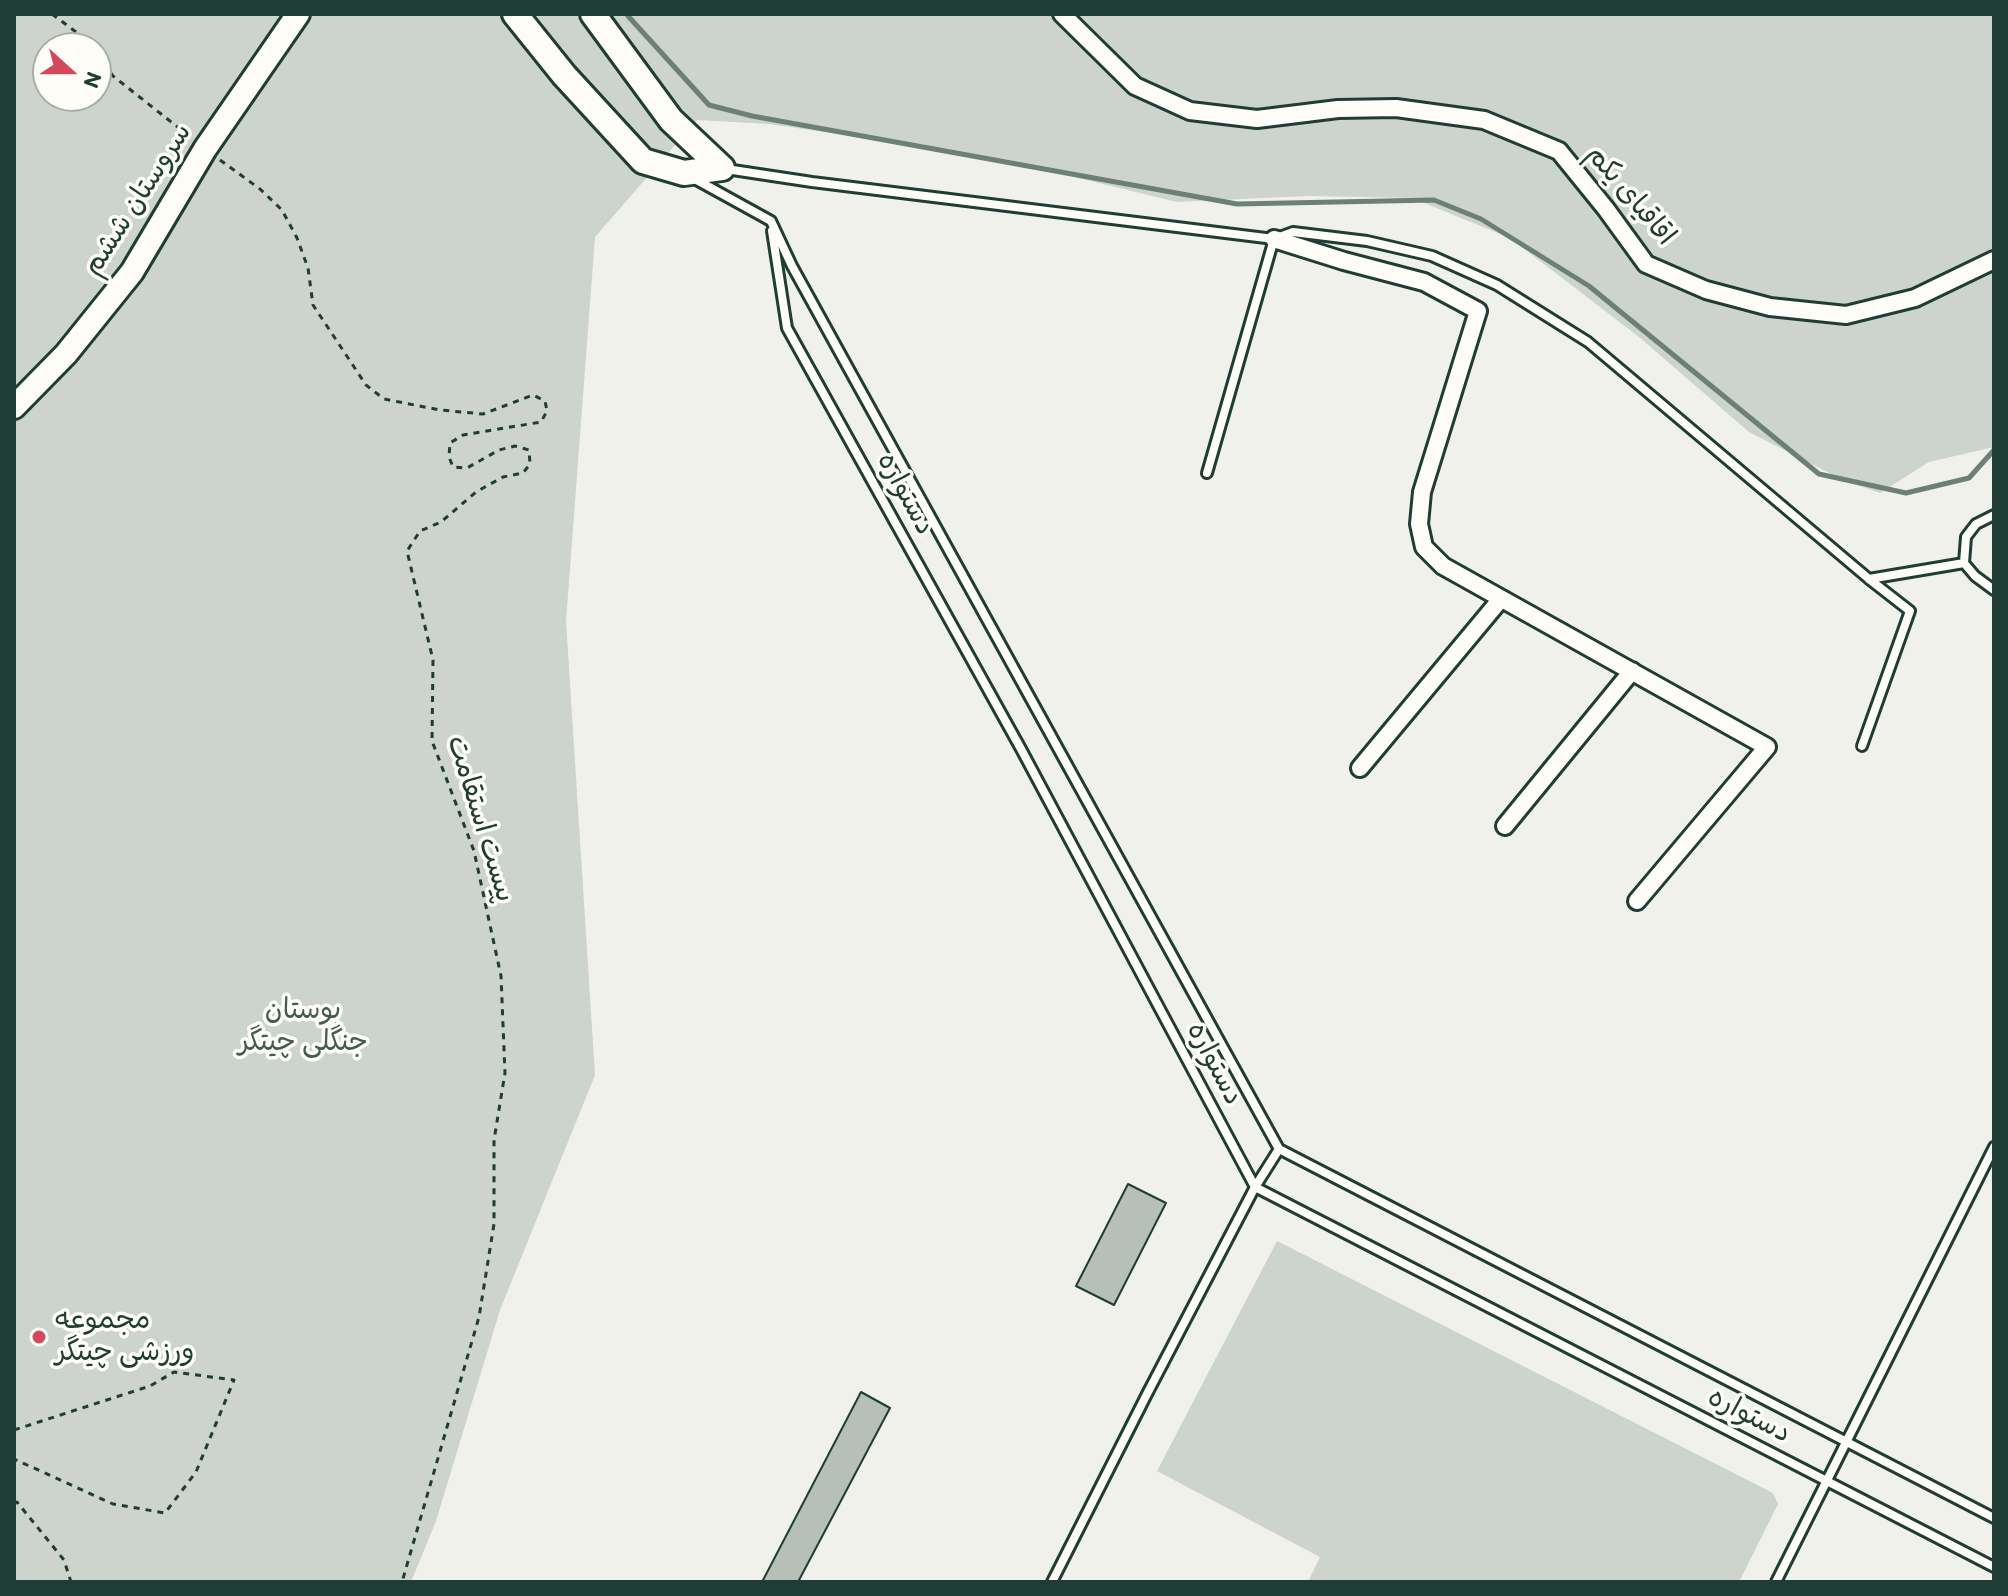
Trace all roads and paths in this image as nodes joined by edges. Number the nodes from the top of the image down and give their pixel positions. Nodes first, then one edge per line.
1 (52, 14) edge
2 (298, 14) edge
3 (515, 14) edge
4 (593, 14) edge
5 (1062, 14) edge
6 (76, 32) edge
7 (112, 75) edge
8 (205, 149) junction
9 (722, 168) junction
10 (684, 173) junction
11 (771, 221) junction
12 (1274, 239) junction
13 (1994, 260) edge
14 (14, 407) edge
15 (1207, 473) dead end
16 (1994, 515) edge
17 (1964, 563) junction
18 (1869, 579) junction
19 (1994, 590) edge
20 (1500, 600) junction
21 (1632, 671) junction
22 (1862, 746) dead end
23 (1360, 768) dead end
24 (1505, 826) dead end
25 (1637, 901) dead end
26 (1994, 1147) edge
27 (1279, 1149) junction
28 (1255, 1187) junction
29 (14, 1430) edge
30 (1846, 1442) junction
31 (14, 1459) edge
32 (1827, 1481) junction
33 (14, 1504) edge
34 (1994, 1518) edge
35 (1994, 1567) edge
36 (71, 1582) edge
37 (402, 1582) edge
38 (1052, 1582) edge
39 (1776, 1582) edge

1 - 6 path
2 - 8 street, سروستان ششم
3 - 10 main road
4 - 9 main road
5 - 13 street, اقاقیای یکم
7 - 8 path, پیست استقامت
8 - 14 street, سروستان ششم
8 - 37 path, پیست استقامت
9 - 10 main road
9 - 12 lane
10 - 11 lane
11 - 27 lane
11 - 28 lane, دستواره
12 - 15 lane
12 - 18 lane
12 - 20 street
16 - 17 lane
17 - 18 lane
17 - 19 lane
18 - 22 lane
20 - 21 street
20 - 23 street
21 - 24 street
21 - 25 street
26 - 30 lane
27 - 28 lane
27 - 30 lane
28 - 32 lane, دستواره
28 - 38 lane
29 - 31 path
30 - 32 lane
30 - 34 lane
32 - 35 lane, دستواره
32 - 39 lane
33 - 36 path

